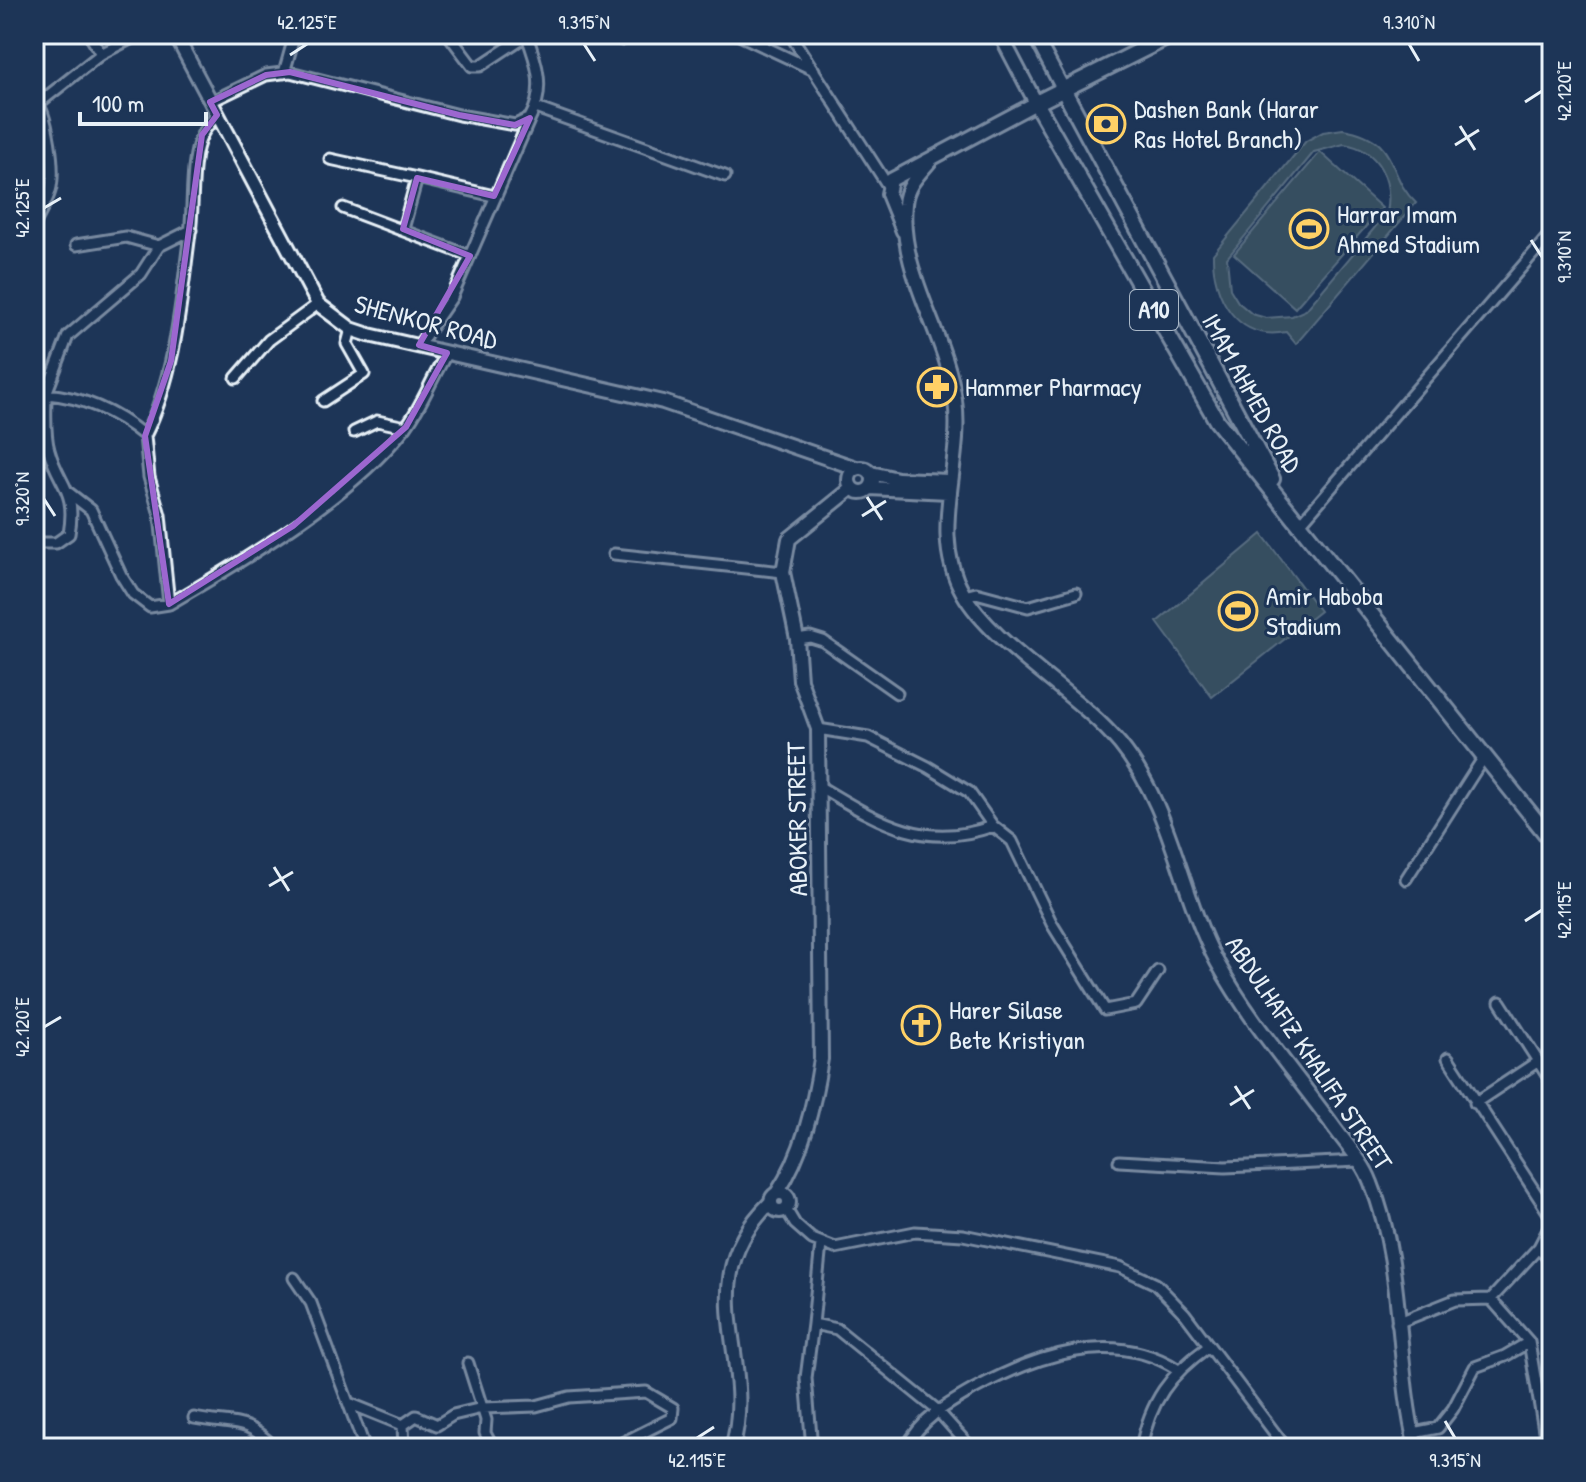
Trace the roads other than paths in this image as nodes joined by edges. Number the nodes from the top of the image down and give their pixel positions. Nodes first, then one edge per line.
1 (89, 34) edge
2 (140, 34) edge
3 (175, 34) edge
4 (295, 34) edge
5 (448, 34) edge
6 (527, 34) edge
7 (737, 34) edge
8 (790, 34) edge
9 (1000, 34) edge
10 (1034, 34) edge
11 (1539, 34) edge
12 (1169, 35) edge
13 (1552, 38) edge
14 (101, 54) junction
15 (814, 70) junction
16 (284, 73) junction
17 (1063, 89) junction
18 (37, 101) edge
19 (210, 102) junction
20 (1036, 103) junction
21 (536, 108) junction
22 (217, 115) junction
23 (530, 118) junction
24 (330, 159) dead end
25 (930, 161) junction
26 (725, 176) dead end
27 (417, 178) junction
28 (888, 186) junction
29 (494, 196) junction
30 (343, 208) dead end
31 (34, 226) edge
32 (403, 229) junction
33 (191, 230) junction
34 (1552, 232) edge
35 (908, 240) junction
36 (76, 245) dead end
37 (159, 246) junction
38 (470, 256) junction
39 (318, 304) junction
40 (351, 329) junction
41 (419, 345) junction
42 (447, 353) junction
43 (236, 378) dead end
44 (46, 394) junction
45 (323, 401) dead end
46 (34, 402) edge
47 (46, 423) junction
48 (406, 427) junction
49 (354, 432) dead end
50 (145, 436) junction
51 (952, 458) junction
52 (871, 473) junction
53 (852, 478) junction
54 (925, 486) junction
55 (949, 486) junction
56 (870, 488) junction
57 (67, 492) junction
58 (1287, 508) junction
59 (948, 511) junction
60 (1300, 524) junction
61 (34, 543) edge
62 (614, 554) dead end
63 (783, 572) junction
64 (1076, 593) dead end
65 (964, 596) junction
66 (169, 604) junction
67 (797, 639) junction
68 (897, 693) dead end
69 (818, 729) junction
70 (1484, 757) junction
71 (820, 787) junction
72 (993, 826) junction
73 (1552, 841) edge
74 (1406, 879) dead end
75 (1158, 971) dead end
76 (1500, 1002) dead end
77 (1448, 1058) dead end
78 (1537, 1062) junction
79 (1552, 1083) edge
80 (1475, 1103) junction
81 (1119, 1161) dead end
82 (1359, 1161) junction
83 (779, 1202) junction
84 (1552, 1220) edge
85 (821, 1244) junction
86 (1539, 1247) junction
87 (1552, 1264) edge
88 (294, 1278) dead end
89 (1491, 1299) junction
90 (1397, 1323) junction
91 (813, 1324) junction
92 (1529, 1342) junction
93 (1208, 1347) junction
94 (468, 1363) dead end
95 (1177, 1369) junction
96 (351, 1404) junction
97 (482, 1408) junction
98 (937, 1410) junction
99 (194, 1418) dead end
100 (403, 1425) junction
101 (1413, 1433) junction
102 (275, 1448) edge
103 (365, 1448) edge
104 (404, 1448) edge
105 (493, 1448) edge
106 (612, 1448) edge
107 (732, 1448) edge
108 (812, 1448) edge
109 (906, 1448) edge
110 (971, 1448) edge
111 (1141, 1448) edge
112 (1286, 1448) edge
113 (1416, 1448) edge
114 (1547, 1448) edge

1 - 14 street
2 - 14 street
3 - 19 main road, SHENKOR ROAD
4 - 16 street
5 - 6 street
6 - 21 street
7 - 15 street
8 - 15 street
9 - 20 main road
10 - 17 main road
11 - 13 street
12 - 17 highway
14 - 18 street
15 - 28 street
16 - 19 street
16 - 23 street
17 - 20 highway
17 - 58 highway, IMAM AHMED ROAD / A10
18 - 31 street
19 - 22 main road, SHENKOR ROAD
20 - 25 main road
20 - 58 highway, IMAM AHMED ROAD / A10
21 - 23 street
21 - 26 street
22 - 33 street
22 - 39 main road, SHENKOR ROAD
23 - 29 street
24 - 27 street
25 - 28 main road
25 - 35 main road
27 - 29 street
27 - 32 street
28 - 35 main road
29 - 38 street
30 - 32 street
32 - 38 street
33 - 37 street
33 - 50 street
34 - 60 street
35 - 51 main road, ABDULHAFIZ KHALIFA STREET
36 - 37 street
37 - 44 street
38 - 41 street
39 - 40 main road, SHENKOR ROAD
39 - 43 street
40 - 41 main road, SHENKOR ROAD
40 - 45 street
41 - 42 main road, SHENKOR ROAD
42 - 48 street
42 - 53 main road, SHENKOR ROAD
44 - 47 street
44 - 50 street
46 - 47 street
47 - 57 street
48 - 49 street
48 - 66 street
50 - 66 street
51 - 54 main road
51 - 55 main road, ABDULHAFIZ KHALIFA STREET
52 - 53 main road, SHENKOR ROAD
52 - 54 main road, SHENKOR ROAD
52 - 56 main road
53 - 56 main road
53 - 63 main road, ABOKER STREET
54 - 55 main road
54 - 56 main road
54 - 59 main road
55 - 59 main road, ABDULHAFIZ KHALIFA STREET
57 - 61 street
57 - 66 street
58 - 60 highway, IMAM AHMED ROAD / A10
59 - 65 main road, ABDULHAFIZ KHALIFA STREET
60 - 70 highway, IMAM AHMED ROAD / A10
62 - 63 street
63 - 67 main road, ABOKER STREET
64 - 65 street
65 - 82 main road, ABDULHAFIZ KHALIFA STREET
67 - 68 street
67 - 69 main road, ABOKER STREET
69 - 71 main road, ABOKER STREET
69 - 72 street
70 - 73 highway, IMAM AHMED ROAD / A10
70 - 74 street
71 - 72 street
71 - 83 main road, ABOKER STREET
72 - 75 street
76 - 78 street
77 - 80 street
78 - 79 street
78 - 80 street
80 - 84 street
81 - 82 street
82 - 90 main road, ABDULHAFIZ KHALIFA STREET
83 - 85 street
83 - 107 main road
84 - 86 street
85 - 91 street
85 - 93 street
86 - 87 street
86 - 89 street
88 - 96 street
89 - 90 street
89 - 92 street
90 - 101 main road, ABDULHAFIZ KHALIFA STREET
91 - 98 street
91 - 108 street
92 - 101 street
92 - 114 street
93 - 95 street
93 - 112 street
94 - 97 street
95 - 98 street
95 - 111 street
96 - 100 street
96 - 103 street
97 - 100 street
97 - 105 street
97 - 106 street
98 - 109 street
98 - 110 street
99 - 102 street
100 - 104 street
101 - 113 main road, ABDULHAFIZ KHALIFA STREET

